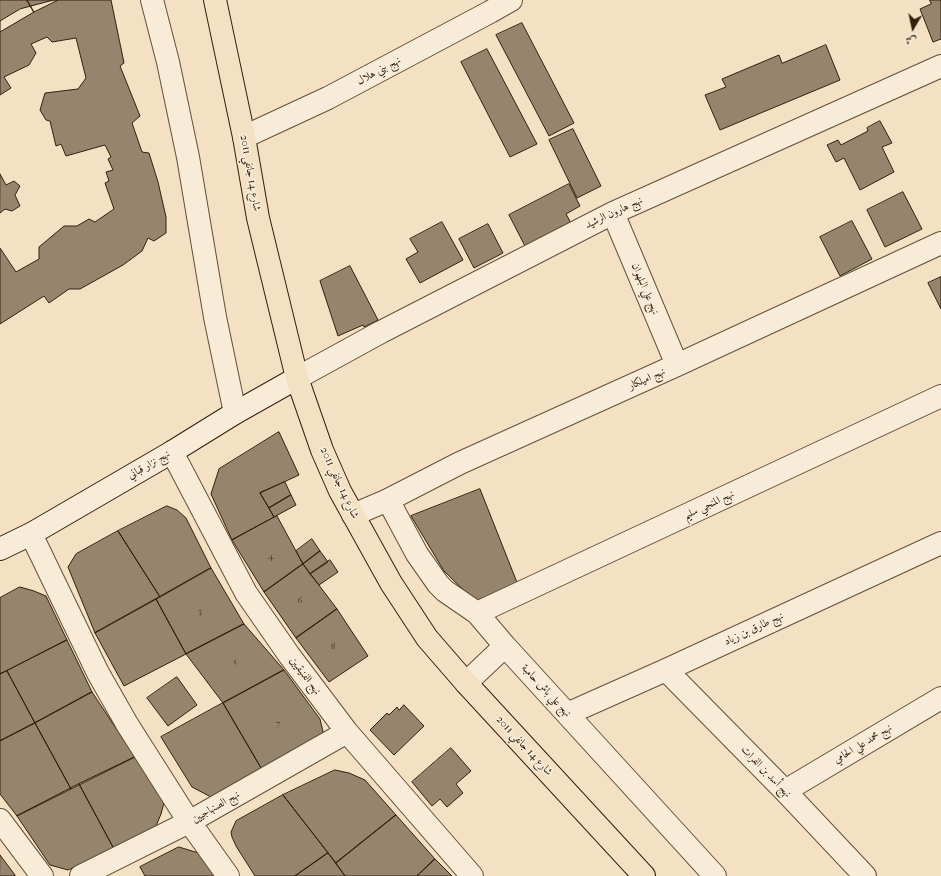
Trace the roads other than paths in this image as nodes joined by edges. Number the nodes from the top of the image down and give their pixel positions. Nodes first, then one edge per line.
1 (152, 0) edge
2 (215, 0) edge
3 (511, 0) edge
4 (941, 67) edge
5 (244, 137) junction
6 (613, 213) junction
7 (941, 243) edge
8 (676, 365) junction
9 (297, 378) junction
10 (941, 396) edge
11 (236, 412) junction
12 (172, 452) junction
13 (388, 500) junction
14 (353, 515) junction
15 (31, 534) junction
16 (941, 543) edge
17 (0, 548) edge
18 (477, 613) junction
19 (505, 646) junction
20 (666, 670) junction
21 (466, 683) junction
22 (941, 698) edge
23 (566, 714) junction
24 (347, 732) junction
25 (785, 791) junction
26 (0, 820) edge
27 (189, 822) junction
28 (42, 876) edge
29 (81, 876) edge
30 (228, 876) edge
31 (472, 876) edge
32 (644, 876) edge
33 (715, 876) edge
34 (865, 876) edge

1 - 11 street
2 - 5 main road, شارع 14 جانفي 2011
3 - 5 street, نهج بني هلال
4 - 6 street, نهج هارون الرشيد
5 - 9 main road, شارع 14 جانفي 2011
6 - 8 street, نهج علي البلهوان
6 - 9 street, نهج هارون الرشيد
7 - 8 street, نهج اميلكار
8 - 13 street, نهج اميلكار
9 - 11 street, نهج نزار قباني
9 - 14 main road, شارع 14 جانفي 2011
10 - 18 street, نهج المنجي سليم
11 - 12 street, نهج نزار قباني
12 - 15 street, نهج نزار قباني
12 - 24 street, نهج الفنيقيين
13 - 14 street, نهج اميلكار
13 - 18 street, نهج علي باش حامبة
14 - 21 main road, شارع 14 جانفي 2011
15 - 17 street, نهج نزار قباني
15 - 27 street
16 - 20 street, نهج طارق بن زياد
18 - 19 street, نهج علي باش حامبة
19 - 21 street
19 - 23 street, نهج علي باش حامبة
20 - 23 street, نهج طارق بن زياد
20 - 25 street, نهج أسد بن الفرات
21 - 32 main road, شارع 14 جانفي 2011
22 - 25 street, نهج محمد علي الحامي
23 - 33 street, نهج علي باش حامبة
24 - 27 street, نهج الصنهاجيين
24 - 31 street, نهج الفنيقيين
25 - 34 street, نهج أسد بن الفرات
26 - 28 street
27 - 29 street, نهج الصنهاجيين
27 - 30 street

